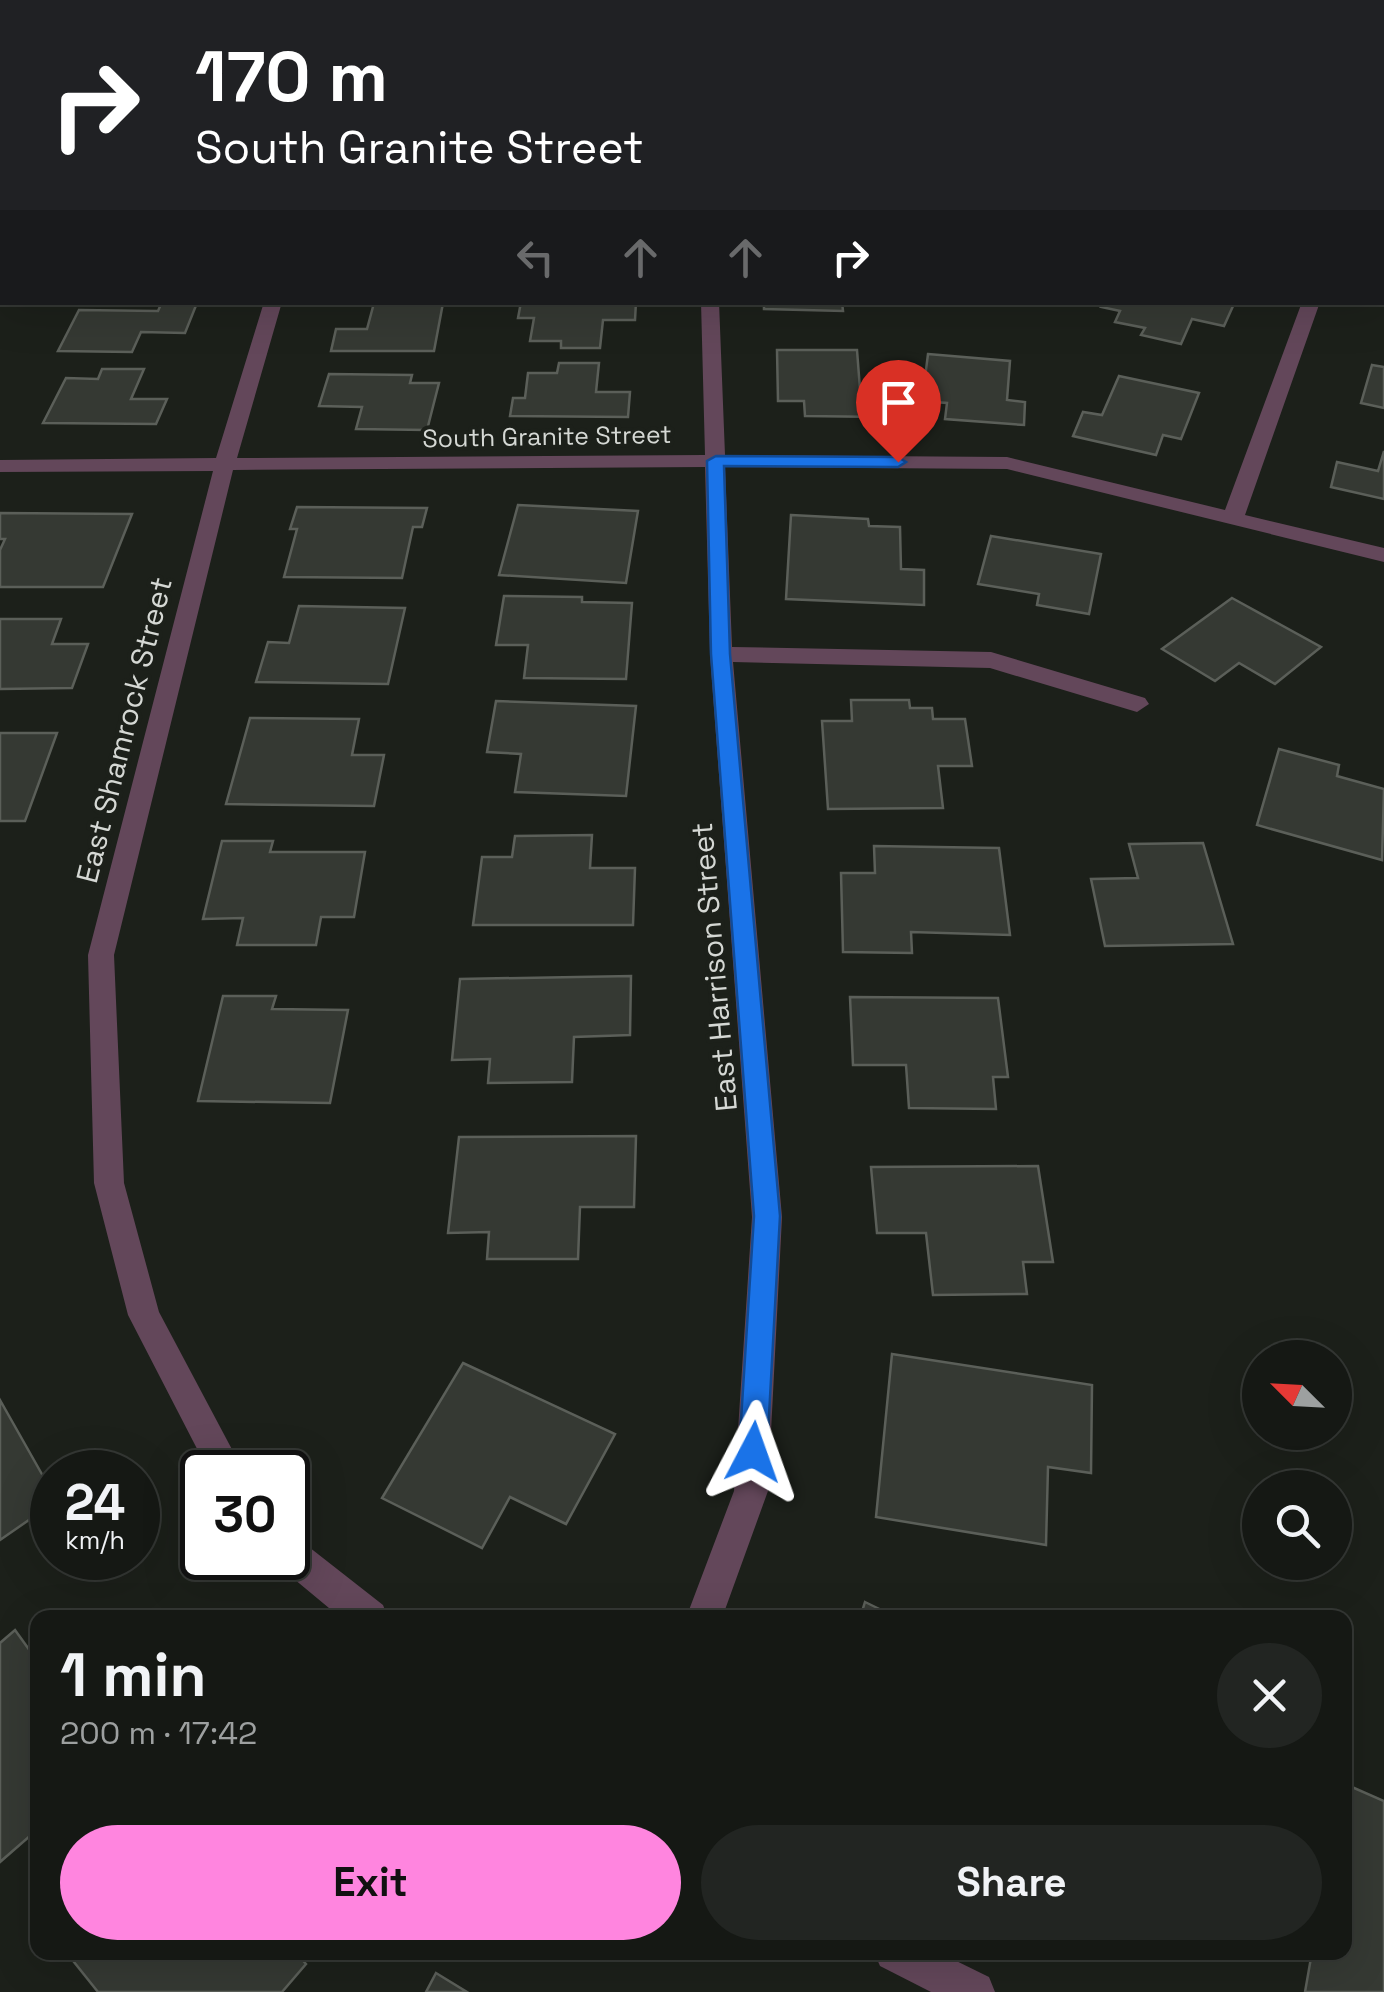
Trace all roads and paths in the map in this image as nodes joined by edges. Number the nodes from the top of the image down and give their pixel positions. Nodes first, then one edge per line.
1 (272, 305) edge
2 (710, 305) edge
3 (1309, 305) edge
4 (716, 461) junction
5 (0, 466) edge
6 (224, 468) junction
7 (1233, 518) junction
8 (1384, 555) edge
9 (721, 654) junction
10 (1137, 704) dead end
11 (215, 1450) edge
12 (310, 1570) edge
13 (360, 1610) edge
14 (707, 1610) edge
15 (910, 1960) edge
16 (974, 1992) edge

1 - 6 street, East Shamrock Street
2 - 4 street, East Harrison Street
3 - 7 street
4 - 6 street, South Granite Street
4 - 7 street, South Granite Street
4 - 9 street, East Harrison Street
5 - 6 street, South Granite Street
6 - 11 street, East Shamrock Street
7 - 8 street, South Granite Street
9 - 10 street
9 - 14 street, East Harrison Street
12 - 13 street
15 - 16 street

